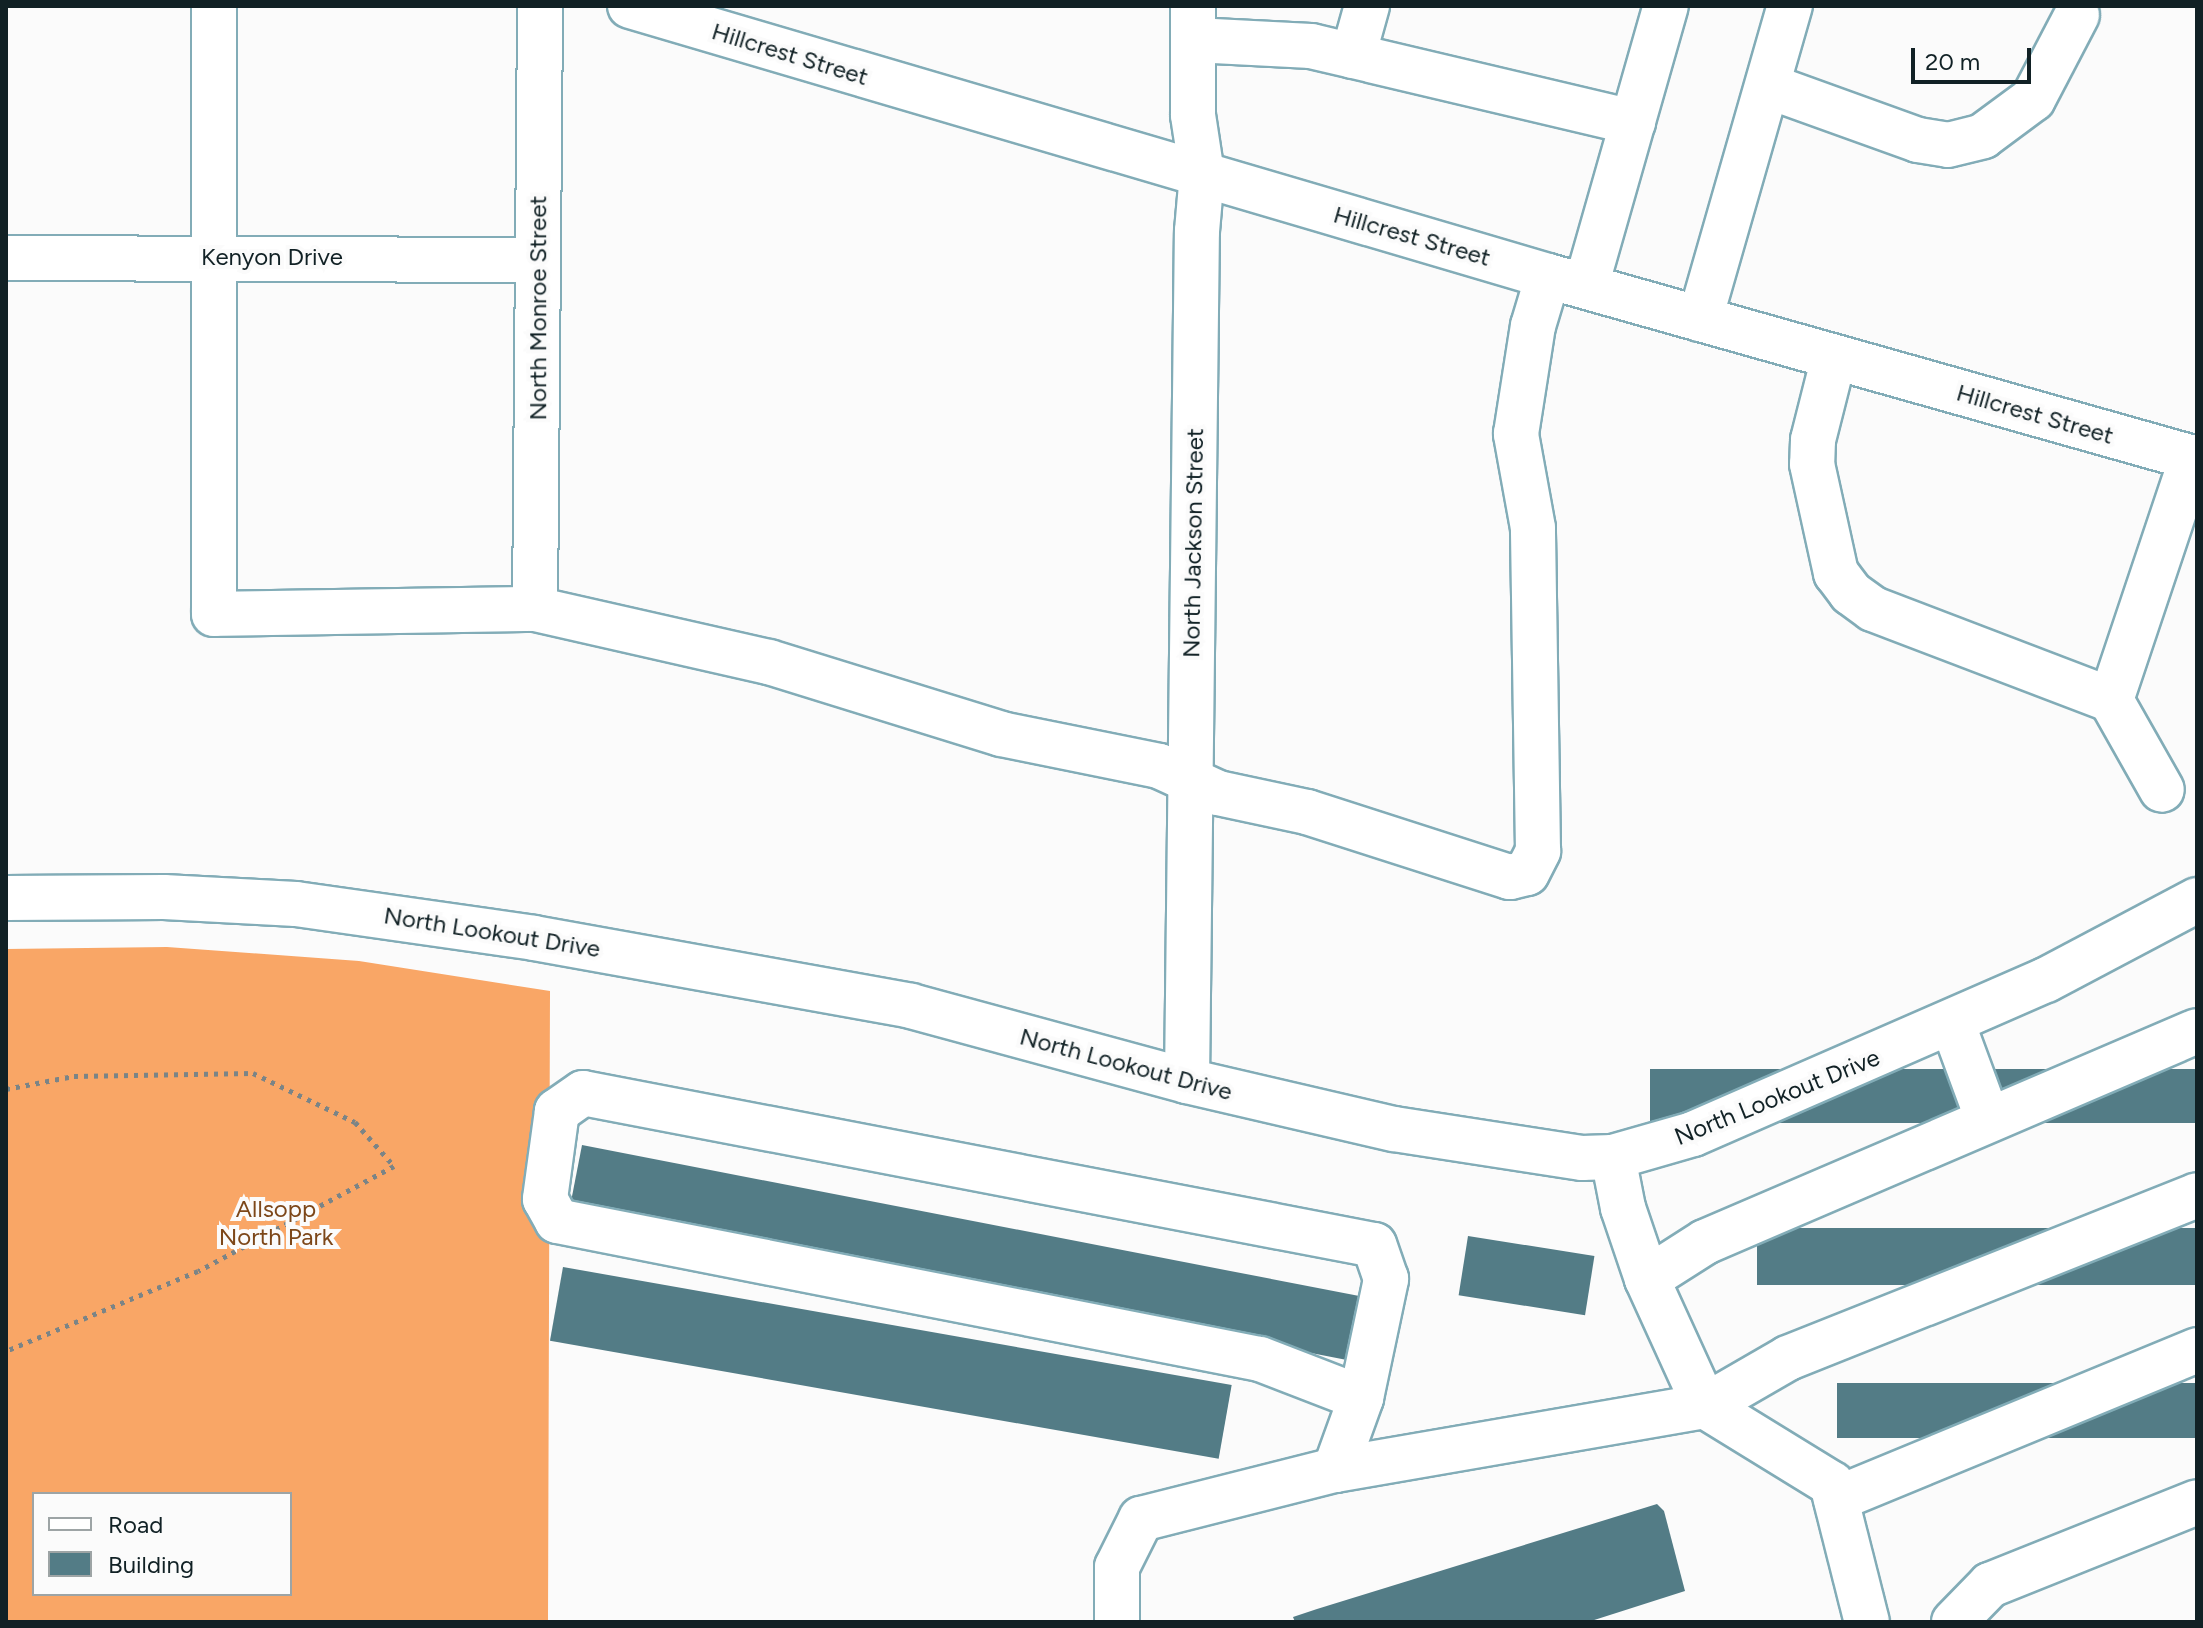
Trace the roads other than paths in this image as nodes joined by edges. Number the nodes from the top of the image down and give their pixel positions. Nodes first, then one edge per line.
1 (214, 6) edge
2 (540, 6) edge
3 (630, 6) edge
4 (1367, 6) edge
5 (1666, 6) edge
6 (1790, 6) edge
7 (2077, 15) dead end
8 (1194, 23) edge
9 (1258, 24) edge
10 (1353, 56) junction
11 (1768, 86) junction
12 (1633, 122) junction
13 (1202, 174) junction
14 (213, 257) junction
15 (6, 258) edge
16 (538, 260) junction
17 (1567, 281) junction
18 (1700, 319) junction
19 (1834, 357) junction
20 (2195, 458) edge
21 (535, 609) junction
22 (2111, 700) junction
23 (1191, 780) junction
24 (2162, 790) dead end
25 (6, 898) edge
26 (2197, 900) edge
27 (1952, 1022) junction
28 (2197, 1031) edge
29 (1187, 1081) junction
30 (1988, 1120) junction
31 (1613, 1157) junction
32 (2197, 1195) edge
33 (1647, 1279) junction
34 (2197, 1350) edge
35 (1361, 1398) junction
36 (1705, 1406) junction
37 (1335, 1470) junction
38 (1836, 1499) junction
39 (2197, 1502) edge
40 (1117, 1622) edge
41 (1867, 1622) edge
42 (1954, 1622) edge

1 - 14 street
2 - 16 street, North Monroe Street
3 - 13 street, Hillcrest Street
4 - 10 street
5 - 12 street
6 - 11 street
7 - 11 street
8 - 9 street
8 - 13 street, North Jackson Street
9 - 10 street
10 - 12 street
11 - 18 street
12 - 17 street
13 - 17 street, Hillcrest Street
13 - 23 street, North Jackson Street
14 - 15 street, Kenyon Drive
14 - 16 street, Kenyon Drive
14 - 21 street
16 - 21 street, North Monroe Street
17 - 18 street, Hillcrest Street
17 - 23 street
18 - 19 street, Hillcrest Street
19 - 20 street, Hillcrest Street
19 - 22 street
20 - 22 street
21 - 23 street
22 - 24 street
23 - 29 street, North Jackson Street
25 - 29 street, North Lookout Drive
26 - 27 street, North Lookout Drive
27 - 30 street
27 - 31 street, North Lookout Drive
28 - 30 street
29 - 31 street, North Lookout Drive
30 - 33 street
31 - 33 street
32 - 36 street
33 - 36 street
34 - 38 street
35 - 35 street
35 - 37 street
36 - 37 street
36 - 38 street
37 - 40 street
38 - 41 street
39 - 42 street

